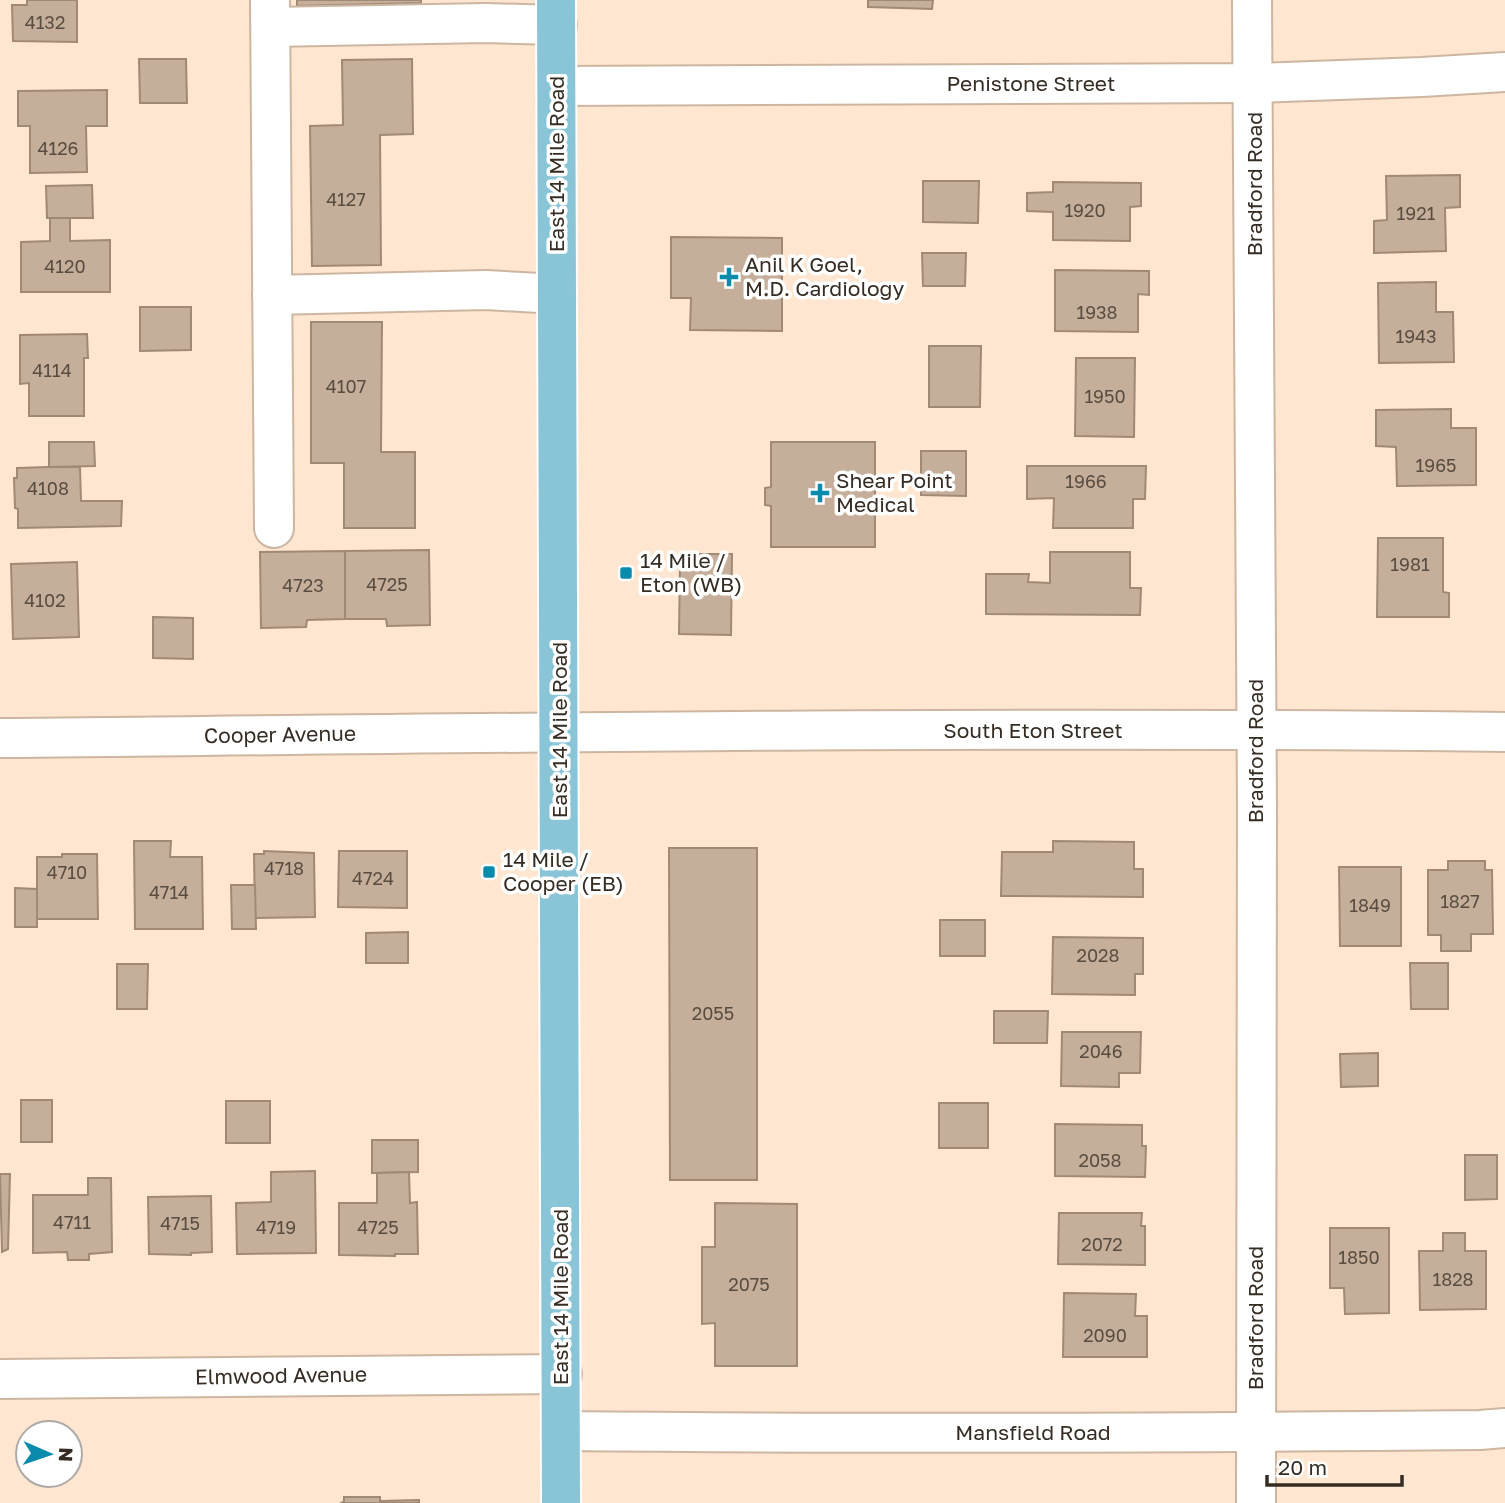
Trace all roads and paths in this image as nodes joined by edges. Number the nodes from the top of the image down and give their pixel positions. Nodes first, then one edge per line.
1 (1252, 0) edge
2 (556, 12) edge
3 (271, 13) edge
4 (1505, 72) edge
5 (1254, 83) junction
6 (557, 86) junction
7 (557, 294) junction
8 (272, 295) junction
9 (274, 528) dead end
10 (1255, 730) junction
11 (560, 732) junction
12 (1505, 732) edge
13 (0, 738) edge
14 (562, 1374) junction
15 (0, 1379) edge
16 (1505, 1428) edge
17 (561, 1431) junction
18 (1256, 1432) junction
19 (561, 1503) edge
20 (1256, 1503) edge

1 - 5 street, Bradford Road
2 - 3 street
2 - 6 main road, East 14 Mile Road
3 - 8 street
4 - 5 street, Penistone Street
5 - 6 street, Penistone Street
5 - 10 street, Bradford Road
6 - 7 main road, East 14 Mile Road
7 - 8 street
7 - 11 main road, East 14 Mile Road
8 - 9 street
10 - 11 street, South Eton Street
10 - 12 street, South Eton Street
10 - 18 street, Bradford Road
11 - 13 street, Cooper Avenue
11 - 14 main road, East 14 Mile Road
14 - 15 street, Elmwood Avenue
14 - 17 main road, East 14 Mile Road
16 - 18 street, Mansfield Road
17 - 18 street, Mansfield Road
17 - 19 main road, East 14 Mile Road
18 - 20 street, Bradford Road

